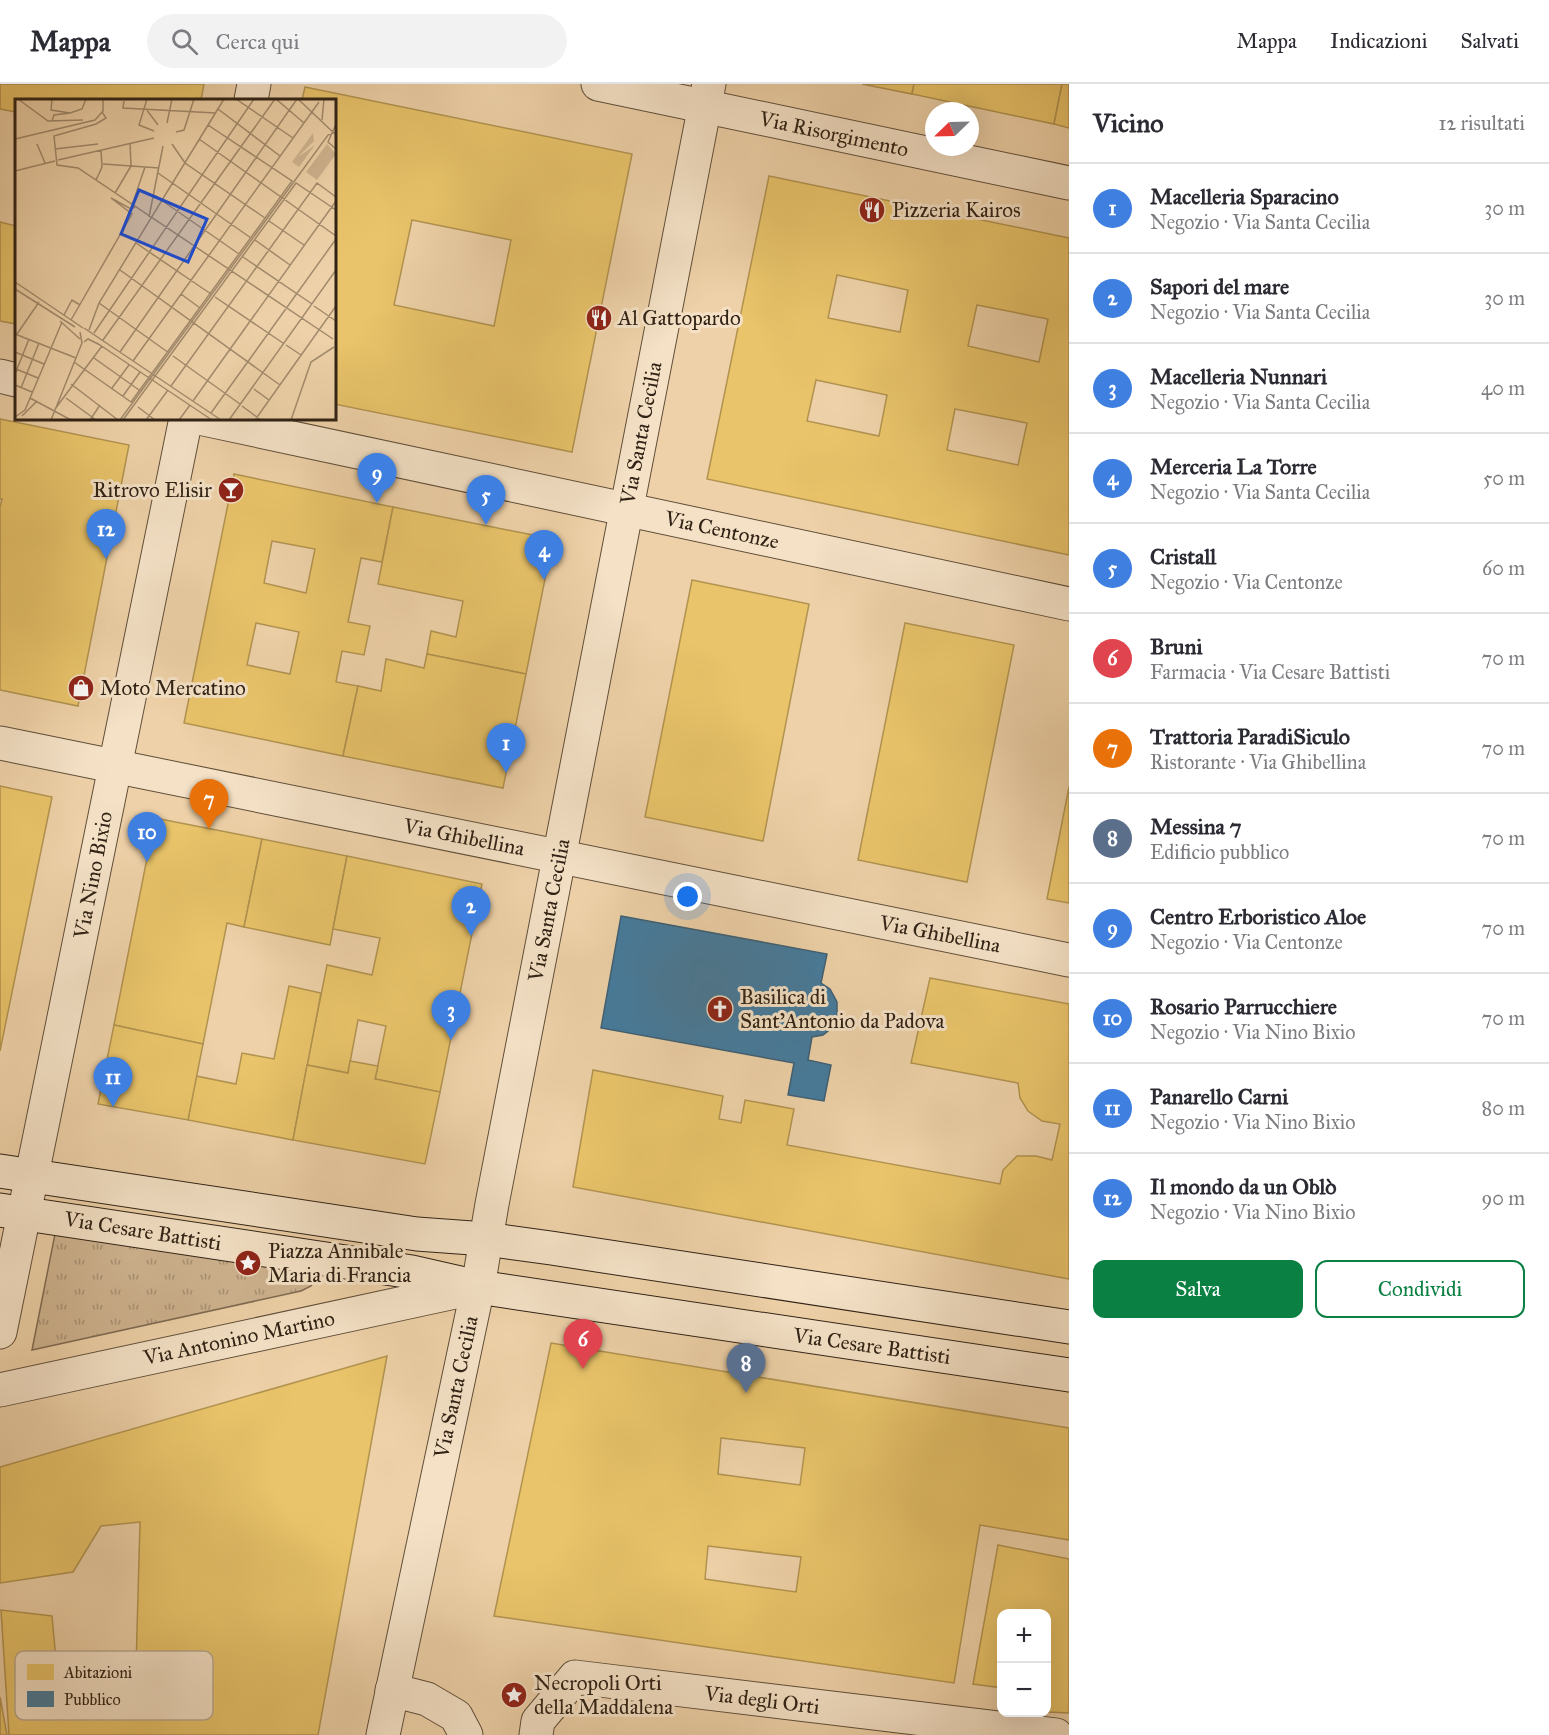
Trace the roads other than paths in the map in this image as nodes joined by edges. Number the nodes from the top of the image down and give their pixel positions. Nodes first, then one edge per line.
1 (254, 84) edge
2 (598, 84) edge
3 (707, 95) edge
4 (251, 99) edge
5 (1069, 183) edge
6 (0, 376) edge
7 (15, 380) edge
8 (186, 420) edge
9 (208, 420) edge
10 (627, 510) junction
11 (1069, 604) edge
12 (0, 743) edge
13 (115, 766) junction
14 (559, 856) junction
15 (1069, 960) edge
16 (0, 1171) edge
17 (32, 1176) junction
18 (12, 1211) edge
19 (486, 1239) junction
20 (478, 1287) junction
21 (1069, 1327) edge
22 (0, 1332) edge
23 (1069, 1375) edge
24 (0, 1390) edge
25 (392, 1689) junction
26 (383, 1735) edge
27 (466, 1735) edge
28 (536, 1735) edge
29 (1056, 1735) edge

1 - 4 street
2 - 3 street, Via Risorgimento
3 - 5 street, Via Risorgimento
3 - 10 street, Via Santa Cecilia
6 - 7 street
8 - 13 street, Via Nino Bixio
9 - 10 street, Via Centonze
10 - 11 street, Via Centonze
10 - 14 street, Via Santa Cecilia
12 - 13 street, Via Ghibellina
13 - 14 street, Via Ghibellina
13 - 17 street, Via Nino Bixio
14 - 15 street, Via Ghibellina
14 - 19 street, Via Santa Cecilia
16 - 17 street, Via Cesare Battisti
17 - 18 street, Via Nino Bixio
17 - 19 street, Via Cesare Battisti
18 - 20 street, Via Cesare Battisti
18 - 22 street, Via Nino Bixio
19 - 20 street, Via Santa Cecilia
19 - 21 street, Via Cesare Battisti
20 - 23 street, Via Cesare Battisti
20 - 24 street, Via Antonino Martino
20 - 25 street, Via Santa Cecilia
25 - 26 street, Via Santa Cecilia
25 - 27 street
28 - 29 street, Via degli Orti

